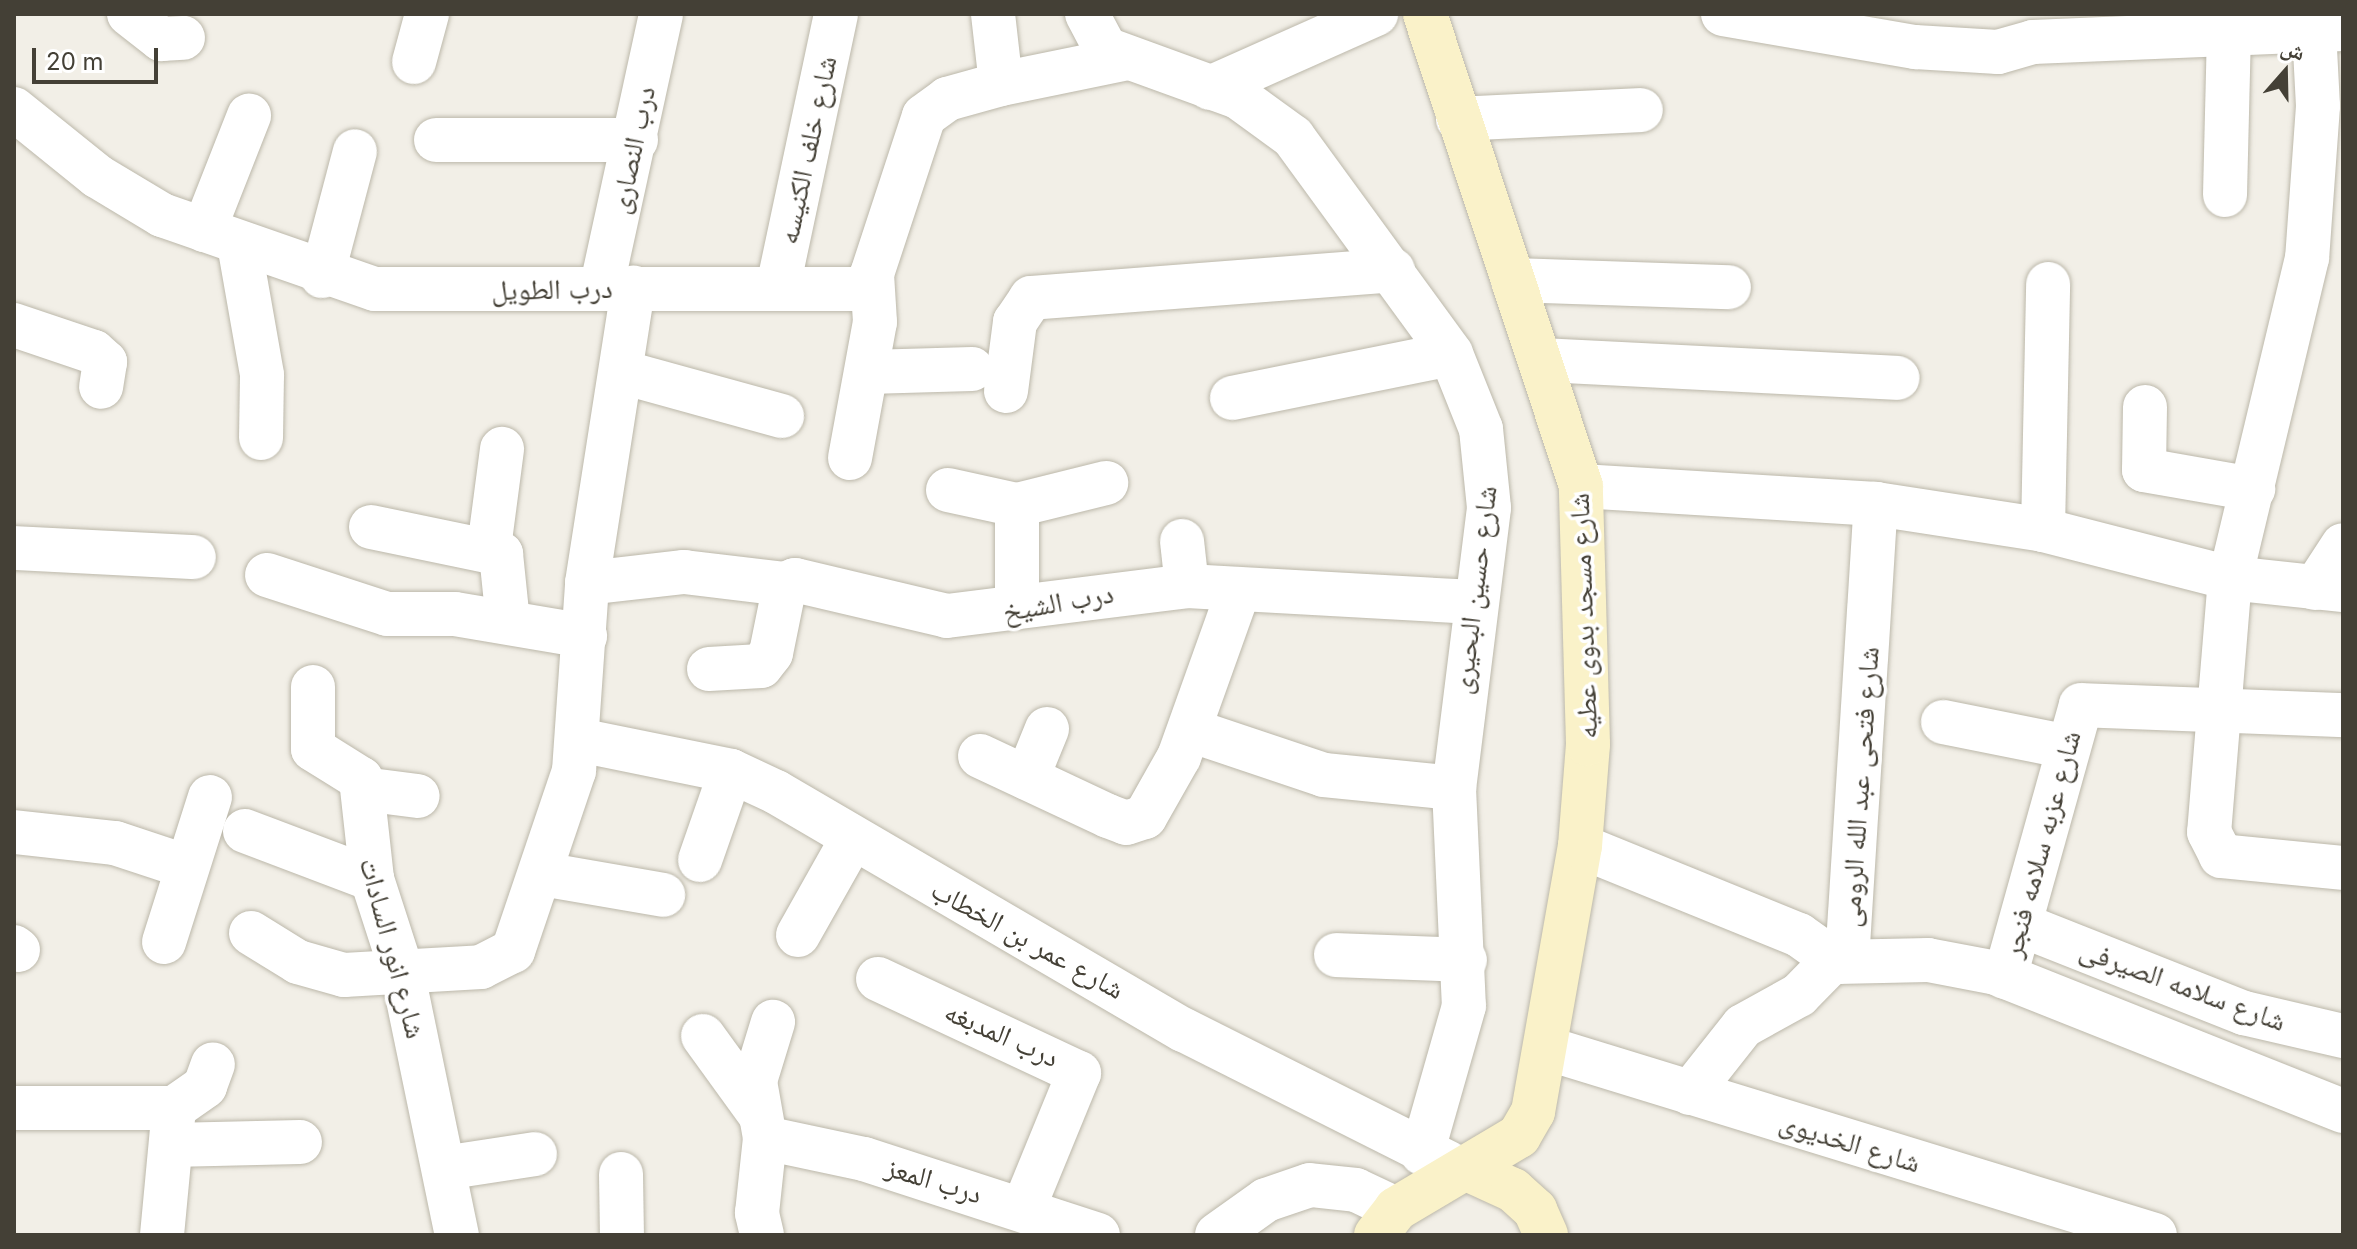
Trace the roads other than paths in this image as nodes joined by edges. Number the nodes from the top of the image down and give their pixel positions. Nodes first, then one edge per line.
1 (129, 14) edge
2 (427, 14) edge
3 (661, 14) edge
4 (836, 14) edge
5 (993, 14) edge
6 (1087, 14) edge
7 (1376, 14) edge
8 (1425, 14) edge
9 (1723, 14) edge
10 (2329, 30) edge
11 (2229, 34) junction
12 (183, 38) dead end
13 (1123, 59) junction
14 (414, 62) dead end
15 (1001, 84) junction
16 (1210, 88) junction
17 (14, 109) edge
18 (1641, 110) dead end
19 (249, 116) dead end
20 (1458, 119) junction
21 (436, 140) dead end
22 (636, 140) junction
23 (355, 151) dead end
24 (2225, 195) dead end
25 (222, 237) junction
26 (1393, 270) junction
27 (322, 276) junction
28 (1513, 280) junction
29 (2048, 284) dead end
30 (618, 287) junction
31 (778, 287) junction
32 (1729, 287) dead end
33 (872, 289) junction
34 (14, 325) edge
35 (1451, 354) junction
36 (1543, 360) junction
37 (622, 372) junction
38 (868, 372) junction
39 (1898, 378) dead end
40 (101, 387) dead end
41 (1232, 398) dead end
42 (2145, 407) dead end
43 (782, 416) dead end
44 (261, 438) dead end
45 (502, 449) dead end
46 (850, 458) dead end
47 (1106, 483) dead end
48 (1581, 486) junction
49 (2253, 489) junction
50 (948, 490) dead end
51 (1876, 504) junction
52 (1017, 505) junction
53 (371, 527) dead end
54 (2043, 530) junction
55 (1182, 541) dead end
56 (2343, 545) edge
57 (14, 548) edge
58 (489, 548) junction
59 (194, 557) dead end
60 (267, 575) dead end
61 (2230, 578) junction
62 (587, 583) junction
63 (785, 584) junction
64 (1187, 586) junction
65 (1239, 589) junction
66 (2329, 589) edge
67 (1475, 602) junction
68 (1017, 607) junction
69 (508, 622) junction
70 (585, 636) junction
71 (709, 669) dead end
72 (313, 687) dead end
73 (2218, 709) junction
74 (2343, 715) edge
75 (1943, 722) dead end
76 (1047, 729) dead end
77 (1190, 730) junction
78 (579, 740) junction
79 (2068, 747) junction
80 (980, 756) dead end
81 (731, 771) junction
82 (1027, 778) junction
83 (1454, 788) junction
84 (363, 789) junction
85 (418, 796) dead end
86 (210, 797) dead end
87 (245, 831) dead end
88 (14, 832) edge
89 (851, 841) junction
90 (1580, 846) junction
91 (700, 860) dead end
92 (187, 867) junction
93 (2343, 868) edge
94 (542, 874) junction
95 (372, 879) junction
96 (663, 895) dead end
97 (2024, 926) junction
98 (251, 933) dead end
99 (798, 935) dead end
100 (164, 942) dead end
101 (1336, 955) dead end
102 (1465, 960) junction
103 (1837, 962) junction
104 (403, 975) junction
105 (2005, 977) junction
106 (878, 979) dead end
107 (773, 1022) dead end
108 (703, 1036) dead end
109 (2343, 1036) edge
110 (1546, 1048) junction
111 (213, 1064) dead end
112 (1690, 1093) junction
113 (14, 1108) edge
114 (2343, 1111) edge
115 (762, 1125) junction
116 (173, 1126) junction
117 (300, 1142) dead end
118 (1422, 1153) junction
119 (535, 1154) dead end
120 (444, 1168) junction
121 (1467, 1169) junction
122 (621, 1174) dead end
123 (1024, 1207) junction
124 (1386, 1222) edge
125 (162, 1235) edge
126 (457, 1235) edge
127 (622, 1235) edge
128 (762, 1235) edge
129 (1098, 1235) edge
130 (1217, 1235) edge
131 (1546, 1235) edge
132 (2155, 1235) edge

1 - 12 street
2 - 14 street
3 - 22 street, درب النصارى
4 - 31 street, شارع خلف الكنيسه
5 - 15 street
6 - 13 street, شارع حسين البحيرى
7 - 16 street
8 - 20 street, شارع مسجد بدوى عطيه
9 - 11 street
10 - 11 street
10 - 49 street
11 - 24 street
13 - 15 street
13 - 16 street, شارع حسين البحيرى
15 - 33 street
16 - 26 street, شارع حسين البحيرى
17 - 25 street, درب الطويل
18 - 20 street
19 - 25 street
20 - 28 street, شارع مسجد بدوى عطيه
21 - 22 street
22 - 30 street, درب النصارى
23 - 27 street
25 - 27 street, درب الطويل
25 - 44 street
26 - 35 street, شارع حسين البحيرى
26 - 38 street
27 - 30 street, درب الطويل
28 - 32 street
28 - 36 street, شارع مسجد بدوى عطيه
29 - 54 street
30 - 31 street, درب الطويل
30 - 37 street, درب النصارى
31 - 33 street, درب الطويل
33 - 38 street
34 - 40 street
35 - 41 street
35 - 67 street, شارع حسين البحيرى
36 - 39 street
36 - 48 street, شارع مسجد بدوى عطيه
37 - 43 street
37 - 62 street, درب النصارى
38 - 46 street
42 - 49 street
45 - 58 street
47 - 52 street
48 - 51 street
48 - 90 street, شارع مسجد بدوى عطيه
49 - 61 street
50 - 52 street
51 - 54 street
51 - 103 street, شارع فتحى عبد الله الرومى
52 - 68 street
53 - 58 street
54 - 61 street
55 - 64 street
56 - 66 street
57 - 59 street
58 - 69 street
60 - 69 street
61 - 66 street
61 - 73 street
62 - 63 street, درب الشيخ
62 - 70 street, درب النصارى
63 - 68 street, درب الشيخ
63 - 71 street
64 - 65 street, درب الشيخ
64 - 68 street, درب الشيخ
65 - 67 street, درب الشيخ
65 - 77 street
67 - 83 street, شارع حسين البحيرى
69 - 70 street
70 - 78 street, درب النصارى
72 - 84 street
73 - 74 street, شارع عزبه سلامه فنجر
73 - 79 street, شارع عزبه سلامه فنجر
73 - 93 street
75 - 79 street
76 - 82 street
77 - 82 street
77 - 83 street
78 - 81 street, شارع عمر بن الخطاب
78 - 94 street, درب النصارى
79 - 97 street, شارع عزبه سلامه فنجر
80 - 82 street
81 - 89 street, شارع عمر بن الخطاب
81 - 91 street
83 - 102 street, شارع حسين البحيرى
84 - 85 street
84 - 95 street, شارع انور السادات
86 - 92 street
87 - 95 street
88 - 92 street
89 - 99 street
89 - 118 street, شارع عمر بن الخطاب
90 - 103 street
90 - 110 street, شارع مسجد بدوى عطيه
92 - 100 street
94 - 96 street
94 - 104 street, درب النصارى
95 - 104 street, شارع انور السادات
97 - 105 street, شارع عزبه سلامه فنجر
97 - 109 street, شارع سلامه الصيرفى
98 - 104 street, درب النصارى
101 - 102 street
102 - 118 street, شارع حسين البحيرى
103 - 105 street
103 - 112 street, شارع فتحى عبد الله الرومى
104 - 120 street, شارع انور السادات
105 - 114 street
106 - 123 street, درب المدبغه
107 - 115 street
108 - 115 street
110 - 112 street, شارع الخديوى
110 - 121 street, شارع مسجد بدوى عطيه
111 - 116 street
112 - 132 street, شارع الخديوى
113 - 116 street
115 - 123 street, درب المعز
115 - 128 street
116 - 117 street
116 - 125 street
118 - 121 street, شارع عمر بن الخطاب
119 - 120 street
120 - 126 street, شارع انور السادات
121 - 124 street, شارع مسجد بدوى عطيه
121 - 131 street
122 - 127 street
123 - 129 street, درب المعز
124 - 130 street

